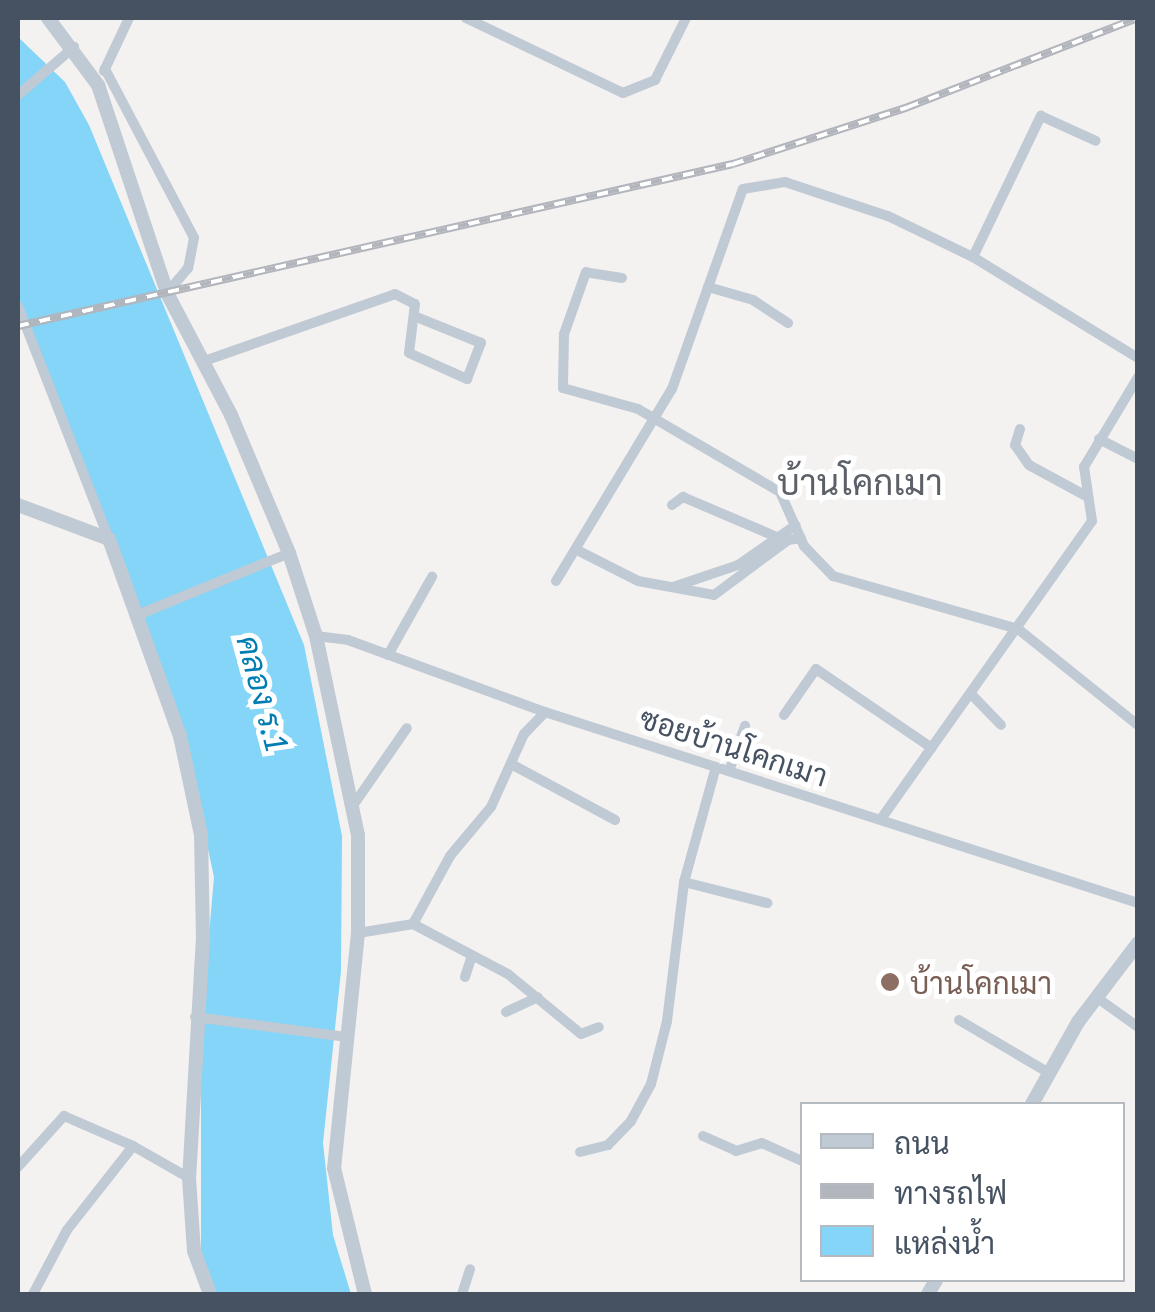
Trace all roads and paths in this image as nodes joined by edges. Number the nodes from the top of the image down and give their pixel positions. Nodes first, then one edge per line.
1 (48, 18) edge
2 (129, 18) edge
3 (466, 18) edge
4 (686, 18) edge
5 (74, 46) junction
6 (105, 69) junction
7 (98, 85) junction
8 (18, 95) edge
9 (1096, 140) dead end
10 (973, 257) junction
11 (622, 278) dead end
12 (708, 287) junction
13 (167, 294) junction
14 (18, 306) edge
15 (414, 316) junction
16 (788, 323) dead end
17 (1138, 358) edge
18 (207, 360) junction
19 (1137, 378) edge
20 (655, 422) junction
21 (1020, 429) dead end
22 (1099, 439) junction
23 (1138, 458) edge
24 (1086, 496) junction
25 (18, 505) edge
26 (672, 505) dead end
27 (796, 525) junction
28 (776, 537) junction
29 (801, 538) junction
30 (110, 539) junction
31 (577, 550) junction
32 (282, 556) junction
33 (432, 577) dead end
34 (556, 581) dead end
35 (667, 588) junction
36 (142, 613) junction
37 (1018, 628) junction
38 (316, 636) junction
39 (388, 654) junction
40 (970, 694) junction
41 (546, 712) junction
42 (784, 715) dead end
43 (1138, 725) edge
44 (745, 726) dead end
45 (1001, 726) dead end
46 (407, 728) dead end
47 (932, 748) junction
48 (512, 765) junction
49 (716, 767) junction
50 (728, 771) junction
51 (352, 808) junction
52 (881, 819) junction
53 (616, 820) dead end
54 (684, 882) junction
55 (767, 903) dead end
56 (1138, 903) edge
57 (413, 924) junction
58 (358, 933) junction
59 (1138, 943) edge
60 (470, 958) junction
61 (465, 977) dead end
62 (538, 997) junction
63 (1096, 998) junction
64 (506, 1012) dead end
65 (195, 1017) junction
66 (959, 1020) dead end
67 (600, 1026) dead end
68 (1138, 1027) edge
69 (346, 1037) junction
70 (1050, 1073) junction
71 (1033, 1102) edge
72 (704, 1136) dead end
73 (133, 1146) junction
74 (580, 1152) dead end
75 (800, 1161) edge
76 (18, 1167) edge
77 (190, 1178) junction
78 (470, 1269) dead end
79 (33, 1294) edge
80 (210, 1294) edge
81 (365, 1294) edge
82 (462, 1294) edge

1 - 5 street
2 - 6 street
3 - 4 street
5 - 7 street
5 - 8 street
6 - 7 street
6 - 13 street
7 - 13 street
9 - 10 street
10 - 12 street
10 - 17 street
11 - 20 street
12 - 16 street
12 - 20 street
13 - 18 street
14 - 30 street
15 - 15 street
15 - 18 street
18 - 32 street
19 - 22 street
20 - 27 street
20 - 31 street
21 - 24 street
22 - 23 street
22 - 24 street
24 - 37 street
25 - 30 street
26 - 28 street
27 - 28 street
27 - 29 street
28 - 35 street
29 - 35 street
29 - 37 street
30 - 36 street
31 - 34 street
31 - 35 street
32 - 36 street
32 - 38 street
33 - 39 street
36 - 65 street
37 - 40 street
37 - 43 street
38 - 39 street, ซอยบ้านโคกเมา
38 - 51 street
39 - 41 street, ซอยบ้านโคกเมา
40 - 45 street
40 - 47 street
41 - 48 street
41 - 49 street, ซอยบ้านโคกเมา
42 - 47 street
44 - 50 street
46 - 51 street
47 - 52 street
48 - 53 street
48 - 57 street
49 - 50 street, ซอยบ้านโคกเมา
49 - 54 street
50 - 52 street, ซอยบ้านโคกเมา
51 - 58 street
52 - 56 street, ซอยบ้านโคกเมา
54 - 55 street
54 - 74 street
57 - 58 street
57 - 60 street
58 - 69 street
59 - 63 street
60 - 61 street
60 - 62 street
62 - 64 street
62 - 67 street
63 - 68 street
63 - 70 street
65 - 69 street
65 - 77 street
66 - 70 street
69 - 81 street
70 - 71 street
72 - 75 street
73 - 76 street
73 - 77 street
73 - 79 street
77 - 80 street
78 - 82 street

